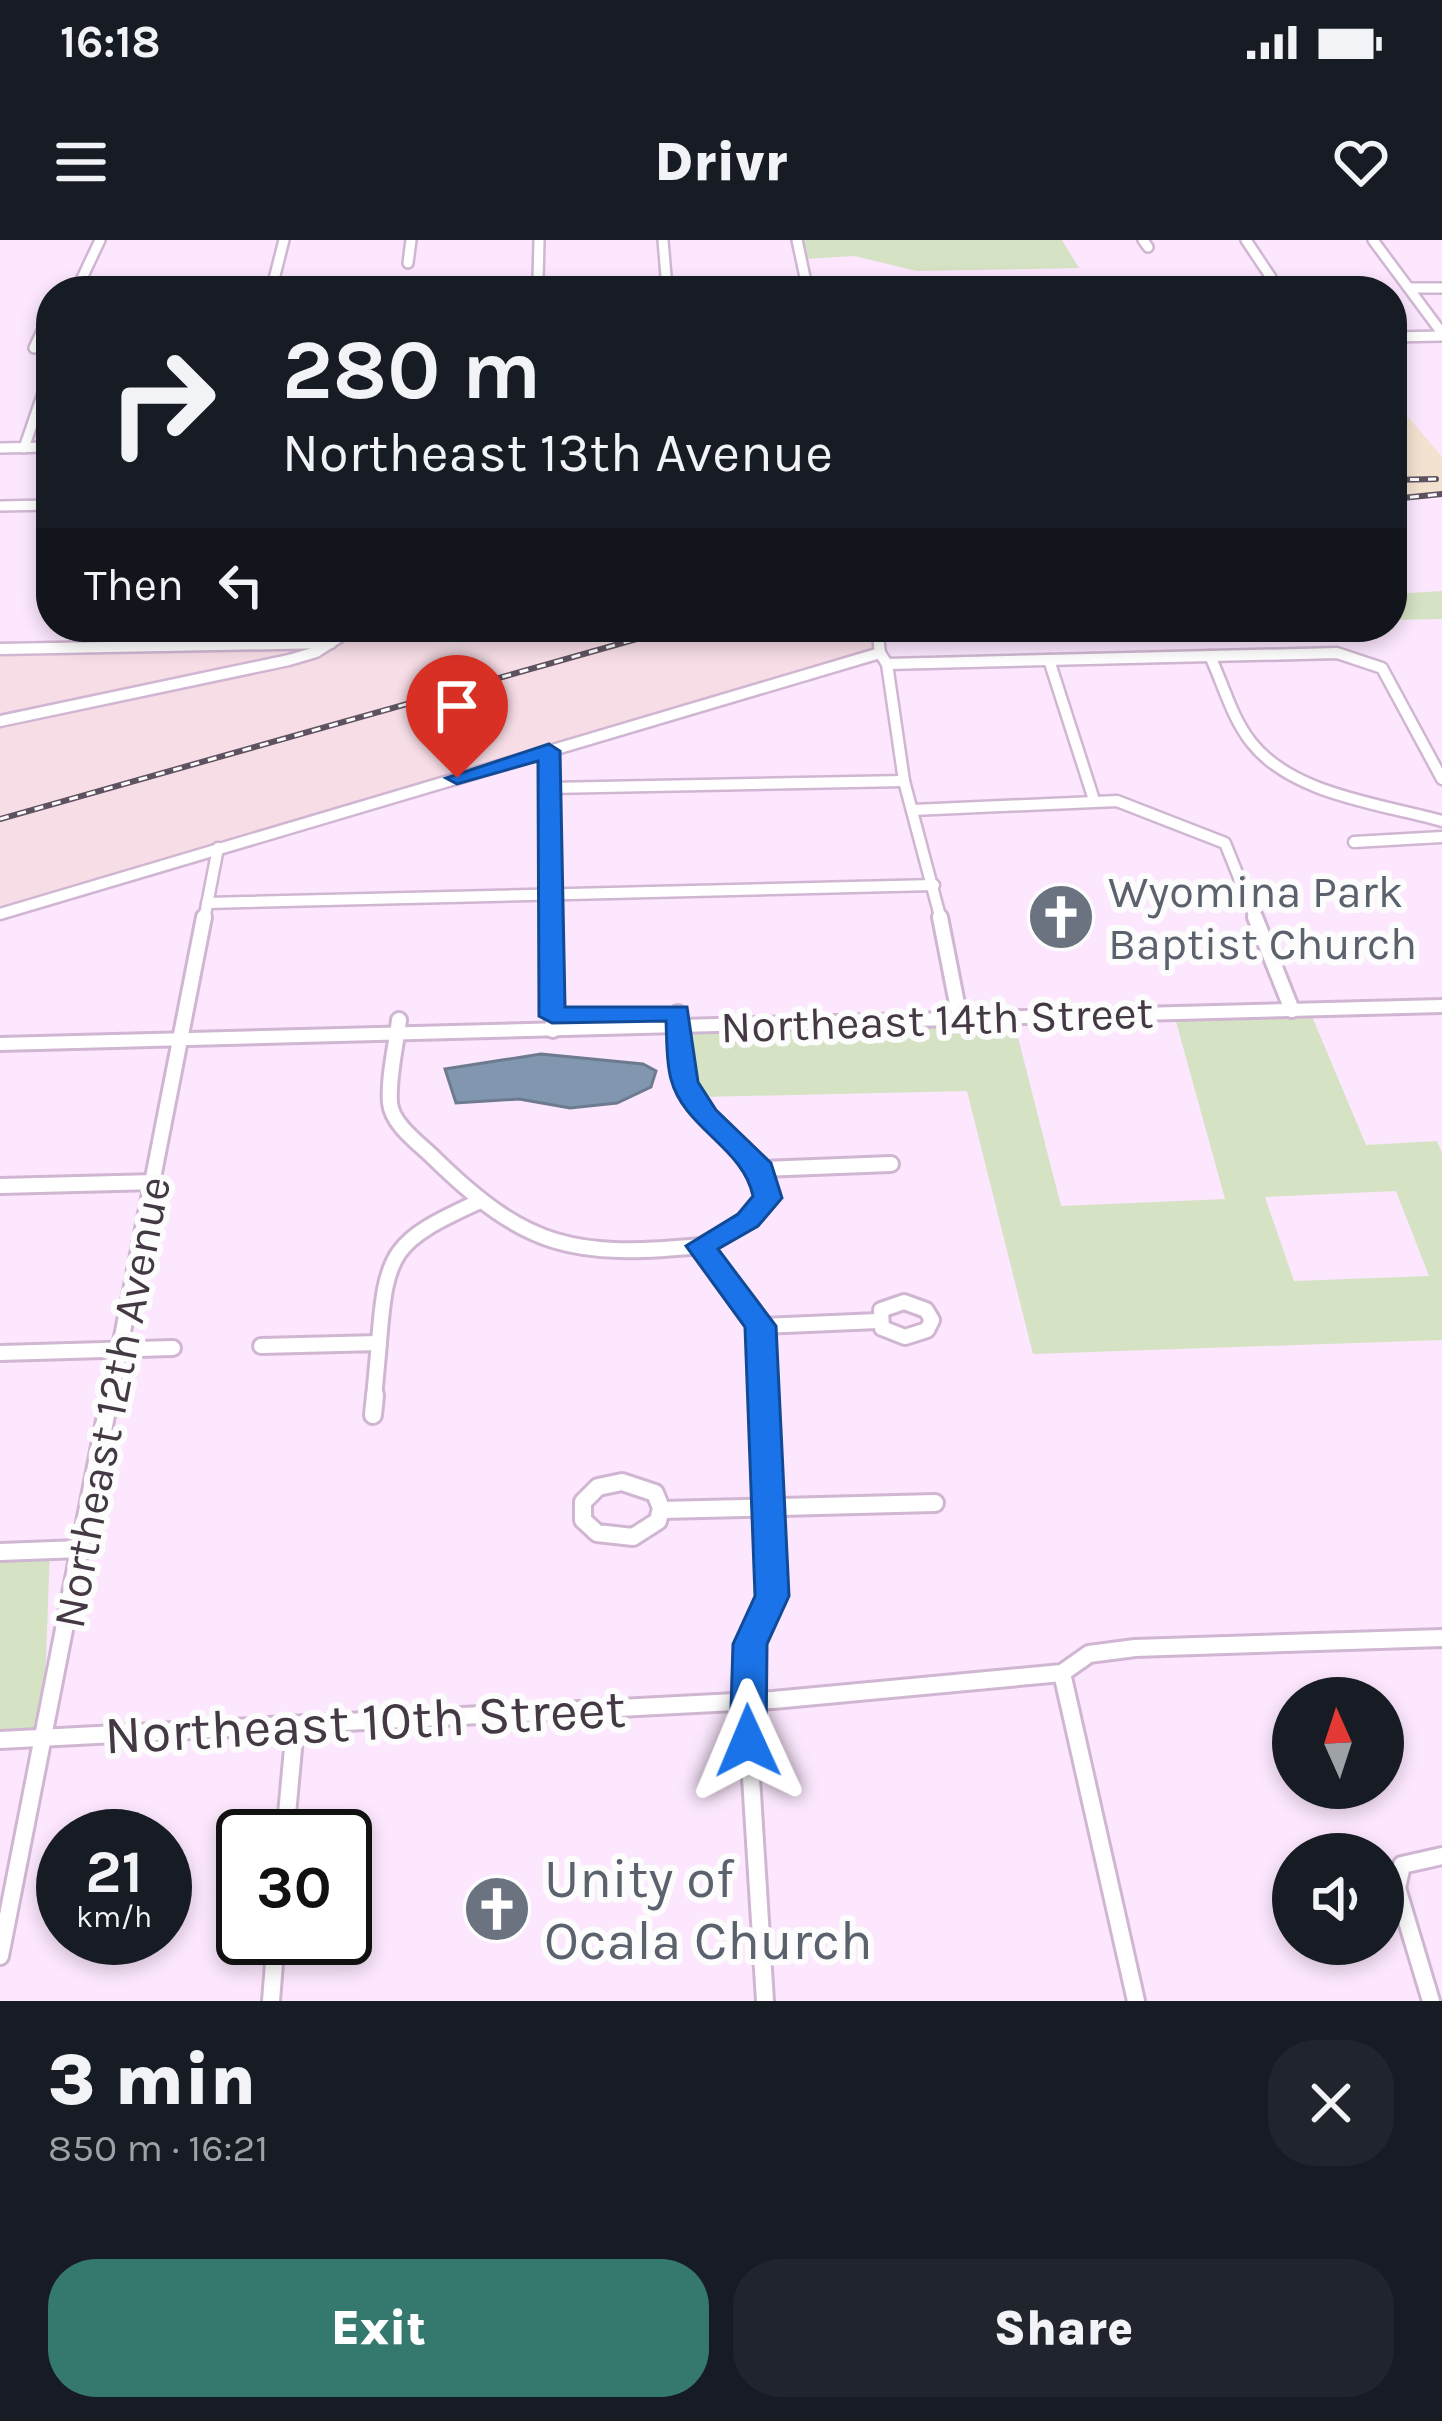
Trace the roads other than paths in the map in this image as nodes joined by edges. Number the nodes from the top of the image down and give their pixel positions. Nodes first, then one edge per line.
1 (100, 240) edge
2 (284, 240) edge
3 (411, 240) edge
4 (539, 240) edge
5 (663, 240) edge
6 (796, 240) edge
7 (1246, 240) edge
8 (1373, 240) edge
9 (407, 263) dead end
10 (83, 276) edge
11 (275, 276) edge
12 (538, 276) edge
13 (667, 276) dead end
14 (804, 276) edge
15 (1270, 276) edge
16 (1399, 276) edge
17 (1408, 288) joint
18 (1442, 288) edge
19 (1442, 335) edge
20 (1407, 336) edge
21 (36, 345) edge
22 (34, 348) dead end
23 (36, 413) edge
24 (0, 448) edge
25 (24, 448) junction
26 (36, 448) edge
27 (36, 505) edge
28 (0, 506) edge
29 (880, 642) edge
30 (333, 643) joint
31 (0, 649) edge
32 (1210, 656) junction
33 (884, 658) junction
34 (1049, 660) junction
35 (0, 721) edge
36 (549, 751) junction
37 (1442, 778) edge
38 (904, 781) junction
39 (550, 788) junction
40 (1094, 800) junction
41 (913, 810) junction
42 (1442, 821) edge
43 (1442, 837) edge
44 (1354, 842) dead end
45 (218, 848) junction
46 (934, 885) junction
47 (549, 893) junction
48 (207, 903) junction
49 (0, 914) edge
50 (1442, 992) edge
51 (1289, 1003) junction
52 (1442, 1006) edge
53 (958, 1012) junction
54 (679, 1020) junction
55 (552, 1023) junction
56 (399, 1027) junction
57 (0, 1030) edge
58 (184, 1032) junction
59 (0, 1044) edge
60 (892, 1164) dead end
61 (761, 1169) junction
62 (156, 1182) junction
63 (0, 1186) edge
64 (478, 1202) junction
65 (700, 1246) junction
66 (878, 1321) dead end
67 (760, 1326) junction
68 (379, 1343) junction
69 (262, 1346) dead end
70 (173, 1348) dead end
71 (121, 1349) junction
72 (0, 1353) edge
73 (373, 1415) dead end
74 (935, 1504) dead end
75 (770, 1509) junction
76 (662, 1510) junction
77 (80, 1549) junction
78 (0, 1552) edge
79 (1442, 1638) edge
80 (1062, 1673) junction
81 (746, 1698) junction
82 (295, 1726) junction
83 (43, 1739) junction
84 (0, 1741) edge
85 (287, 1809) edge
86 (1442, 1856) edge
87 (0, 1956) edge
88 (274, 1965) edge
89 (271, 2001) edge
90 (765, 2001) edge
91 (1136, 2001) edge
92 (1431, 2001) edge

1 - 10 street
2 - 11 street
3 - 9 street
4 - 12 street
5 - 13 street
6 - 14 street
7 - 15 street
8 - 16 street
17 - 18 street
17 - 19 street
19 - 20 street
21 - 22 street
23 - 25 street
24 - 25 street
25 - 26 street
27 - 28 street
29 - 33 street
30 - 31 street
30 - 35 street
32 - 34 street
32 - 37 street
32 - 42 street
33 - 34 street
33 - 36 street
33 - 38 street
34 - 40 street
36 - 39 street
36 - 45 street
38 - 39 street
38 - 41 street
39 - 47 street
40 - 41 street
40 - 51 street
41 - 46 street
43 - 44 street
45 - 48 street, Northeast 12th Avenue
45 - 49 street
46 - 47 street
46 - 53 street
47 - 48 street
47 - 55 street
48 - 58 street, Northeast 12th Avenue
50 - 51 main road, Northeast 14th Street
51 - 52 main road, Northeast 14th Street
51 - 53 main road, Northeast 14th Street
53 - 54 main road, Northeast 14th Street
54 - 55 main road, Northeast 14th Street
54 - 61 street
55 - 56 main road, Northeast 14th Street
56 - 58 main road, Northeast 14th Street
56 - 64 street
57 - 58 main road, Northeast 14th Street
58 - 59 main road, Northeast 14th Street
58 - 62 street, Northeast 12th Avenue
60 - 61 street
61 - 65 street
62 - 63 street
62 - 71 street, Northeast 12th Avenue
64 - 65 street
64 - 68 street
65 - 67 street
66 - 67 street
67 - 75 street
68 - 69 street
68 - 73 street
70 - 71 street
71 - 72 street
71 - 77 street, Northeast 12th Avenue
74 - 75 street
75 - 76 street
75 - 81 street
76 - 76 street
77 - 78 street
77 - 83 street, Northeast 12th Avenue
79 - 80 street, Northeast 10th Street
80 - 81 street, Northeast 10th Street
80 - 91 street
81 - 82 street, Northeast 10th Street
81 - 90 street
82 - 83 street, Northeast 10th Street
82 - 85 street
83 - 84 street, Northeast 10th Street
83 - 87 street, Northeast 12th Avenue
86 - 92 street
88 - 89 street

